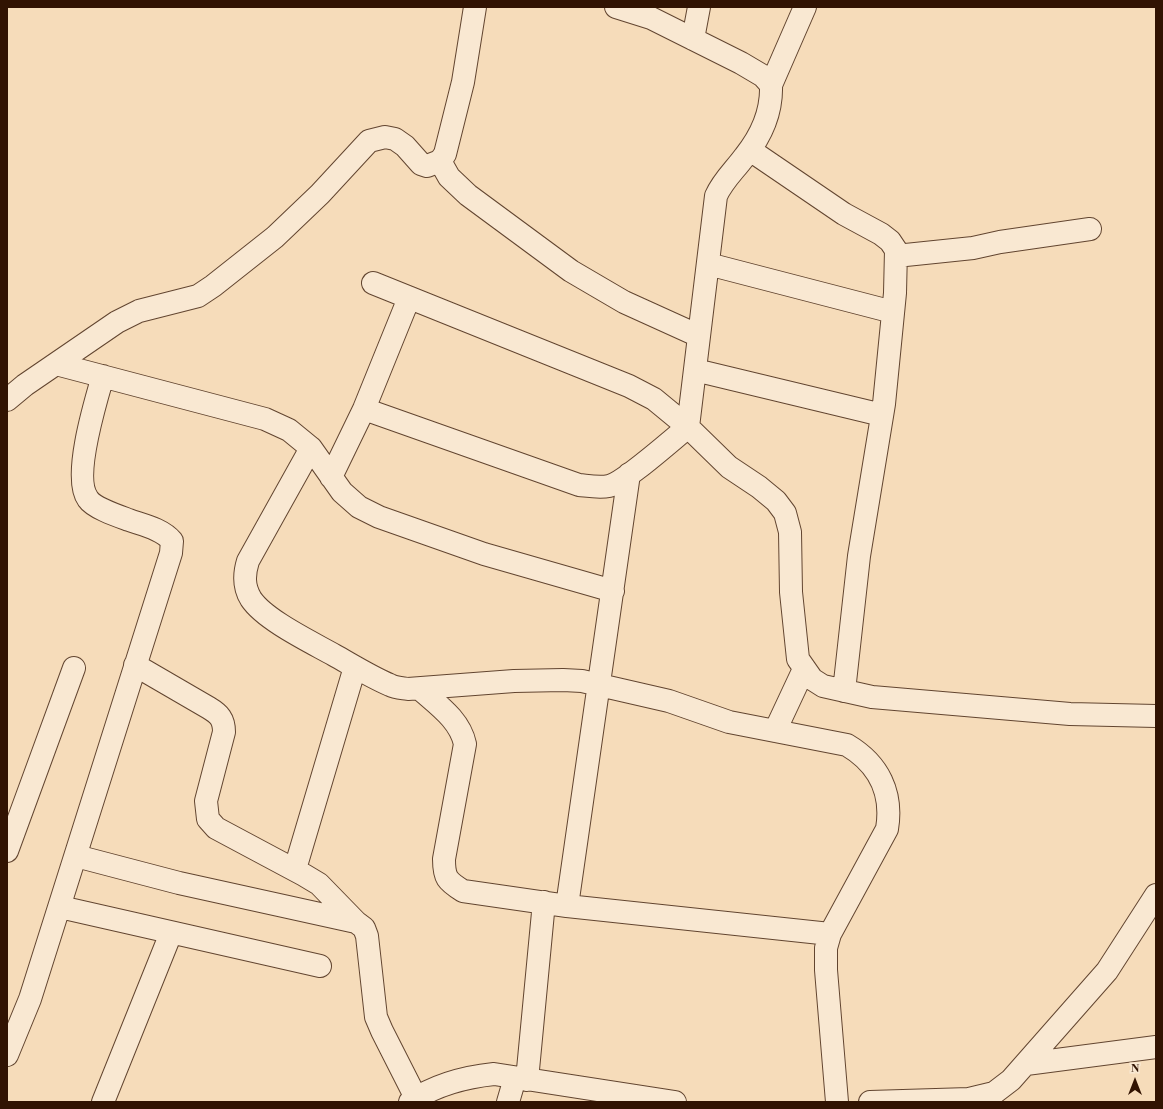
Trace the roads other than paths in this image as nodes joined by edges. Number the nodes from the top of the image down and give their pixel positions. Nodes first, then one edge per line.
1 (475, 7) edge
2 (616, 7) edge
3 (699, 7) edge
4 (805, 7) edge
5 (693, 39) junction
6 (771, 85) junction
7 (750, 150) junction
8 (440, 161) junction
9 (1090, 229) dead end
10 (896, 256) junction
11 (708, 264) junction
12 (373, 283) dead end
13 (409, 298) junction
14 (893, 312) junction
15 (699, 336) junction
16 (56, 364) junction
17 (695, 370) junction
18 (103, 376) junction
19 (7, 400) edge
20 (364, 409) junction
21 (882, 415) junction
22 (688, 427) junction
23 (311, 448) junction
24 (629, 474) junction
25 (331, 477) junction
26 (613, 591) junction
27 (135, 665) junction
28 (355, 666) junction
29 (74, 668) dead end
30 (804, 669) junction
31 (597, 685) junction
32 (420, 689) junction
33 (844, 691) junction
34 (1156, 716) edge
35 (775, 731) junction
36 (7, 851) edge
37 (76, 856) junction
38 (295, 869) junction
39 (1156, 895) edge
40 (544, 902) junction
41 (567, 906) junction
42 (60, 907) junction
43 (356, 922) junction
44 (171, 933) junction
45 (830, 934) junction
46 (320, 966) dead end
47 (1156, 1047) edge
48 (7, 1056) edge
49 (1026, 1064) junction
50 (521, 1079) junction
51 (413, 1100) edge
52 (103, 1102) edge
53 (508, 1102) edge
54 (675, 1102) edge
55 (837, 1102) edge
56 (870, 1102) edge
57 (882, 1102) edge

1 - 8 street
2 - 5 street
3 - 5 street
4 - 6 street
5 - 6 street
6 - 7 street
7 - 10 street
7 - 11 street
8 - 15 street
8 - 16 street
9 - 10 street
10 - 14 street
11 - 14 street
11 - 15 street
12 - 13 street
13 - 20 street
13 - 22 street
14 - 21 street
15 - 17 street
16 - 18 street
16 - 19 street
17 - 21 street
17 - 22 street
18 - 23 street
18 - 27 street
20 - 24 street
20 - 25 street
21 - 33 street
22 - 24 street
22 - 30 street
23 - 25 street
23 - 28 street
24 - 26 street
25 - 26 street
26 - 31 street
27 - 37 street
27 - 38 street
28 - 32 street
28 - 38 street
29 - 36 street
30 - 33 street
30 - 35 street
31 - 32 street
31 - 35 street
31 - 41 street
32 - 40 street
33 - 34 street
35 - 45 street
37 - 42 street
37 - 43 street
38 - 43 street
39 - 49 street
40 - 41 street
40 - 50 street
41 - 45 street
42 - 44 street
42 - 48 street
43 - 51 street
44 - 46 street
44 - 52 street
45 - 55 street
47 - 49 street
49 - 57 street
50 - 51 street
50 - 53 street
50 - 54 street
56 - 57 street

